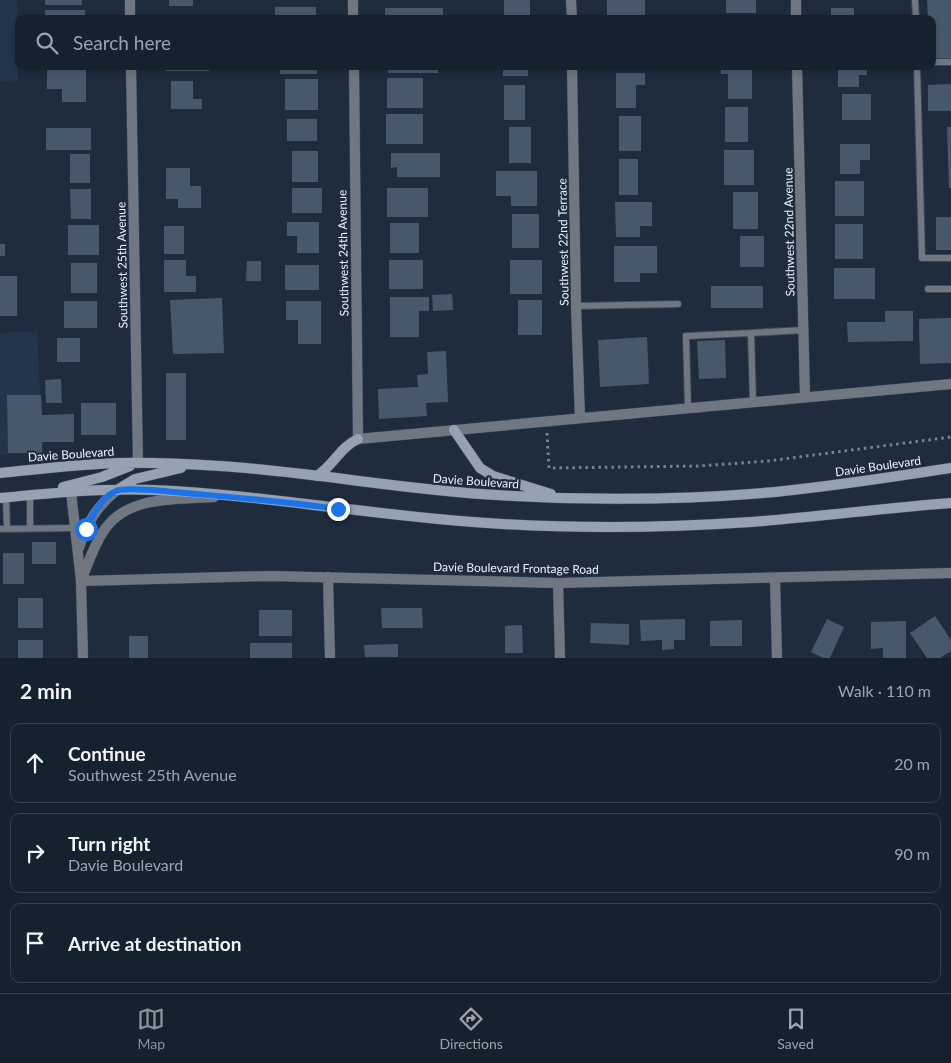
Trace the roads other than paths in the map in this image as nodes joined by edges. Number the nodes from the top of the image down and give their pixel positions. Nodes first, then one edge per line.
1 (130, 0) edge
2 (353, 0) edge
3 (571, 0) edge
4 (796, 0) edge
5 (916, 0) edge
6 (130, 15) edge
7 (353, 15) edge
8 (572, 15) edge
9 (796, 15) edge
10 (916, 15) edge
11 (936, 62) edge
12 (951, 62) edge
13 (131, 70) edge
14 (354, 70) edge
15 (572, 70) edge
16 (797, 70) edge
17 (917, 70) edge
18 (951, 258) edge
19 (928, 289) dead end
20 (951, 289) edge
21 (678, 304) dead end
22 (576, 306) junction
23 (804, 330) junction
24 (750, 333) junction
25 (951, 384) edge
26 (805, 397) junction
27 (753, 402) junction
28 (688, 408) junction
29 (580, 418) junction
30 (454, 430) junction
31 (358, 439) junction
32 (138, 463) junction
33 (197, 465) junction
34 (951, 468) edge
35 (0, 473) edge
36 (317, 476) junction
37 (117, 490) junction
38 (71, 492) junction
39 (32, 495) junction
40 (224, 496) junction
41 (3, 498) edge
42 (566, 499) junction
43 (951, 503) edge
44 (30, 528) junction
45 (75, 528) junction
46 (4, 529) edge
47 (78, 552) junction
48 (951, 573) edge
49 (328, 577) junction
50 (775, 578) junction
51 (81, 582) junction
52 (558, 583) junction
53 (83, 658) edge
54 (330, 658) edge
55 (560, 658) edge
56 (777, 658) edge

1 - 6 street
2 - 7 street
3 - 8 street
4 - 9 street
5 - 10 lane
11 - 12 lane
13 - 32 street, Southwest 25th Avenue
14 - 31 street, Southwest 24th Avenue
15 - 22 street, Southwest 22nd Terrace
16 - 23 street, Southwest 22nd Avenue
17 - 18 lane
19 - 20 lane
21 - 22 lane
22 - 29 street, Southwest 22nd Terrace
23 - 24 lane
23 - 26 street, Southwest 22nd Avenue
24 - 27 lane
24 - 28 lane
25 - 26 street
26 - 27 street
27 - 28 street
28 - 29 street
29 - 30 street
30 - 31 street
30 - 42 main road
31 - 36 main road
32 - 33 main road, Davie Boulevard
32 - 35 main road, Davie Boulevard
32 - 39 main road
33 - 36 main road, Davie Boulevard
33 - 37 main road
34 - 42 main road, Davie Boulevard
36 - 42 main road, Davie Boulevard
37 - 38 main road
37 - 40 main road
37 - 47 street
38 - 39 main road
38 - 45 street
39 - 41 main road
39 - 44 lane
40 - 43 main road
40 - 51 street
41 - 46 lane
44 - 45 lane
44 - 46 lane
45 - 47 street
47 - 51 street
48 - 50 street, Davie Boulevard Frontage Road
49 - 51 street, Davie Boulevard Frontage Road
49 - 52 street, Davie Boulevard Frontage Road
49 - 54 street
50 - 52 street, Davie Boulevard Frontage Road
50 - 56 street
51 - 53 street
52 - 55 street

